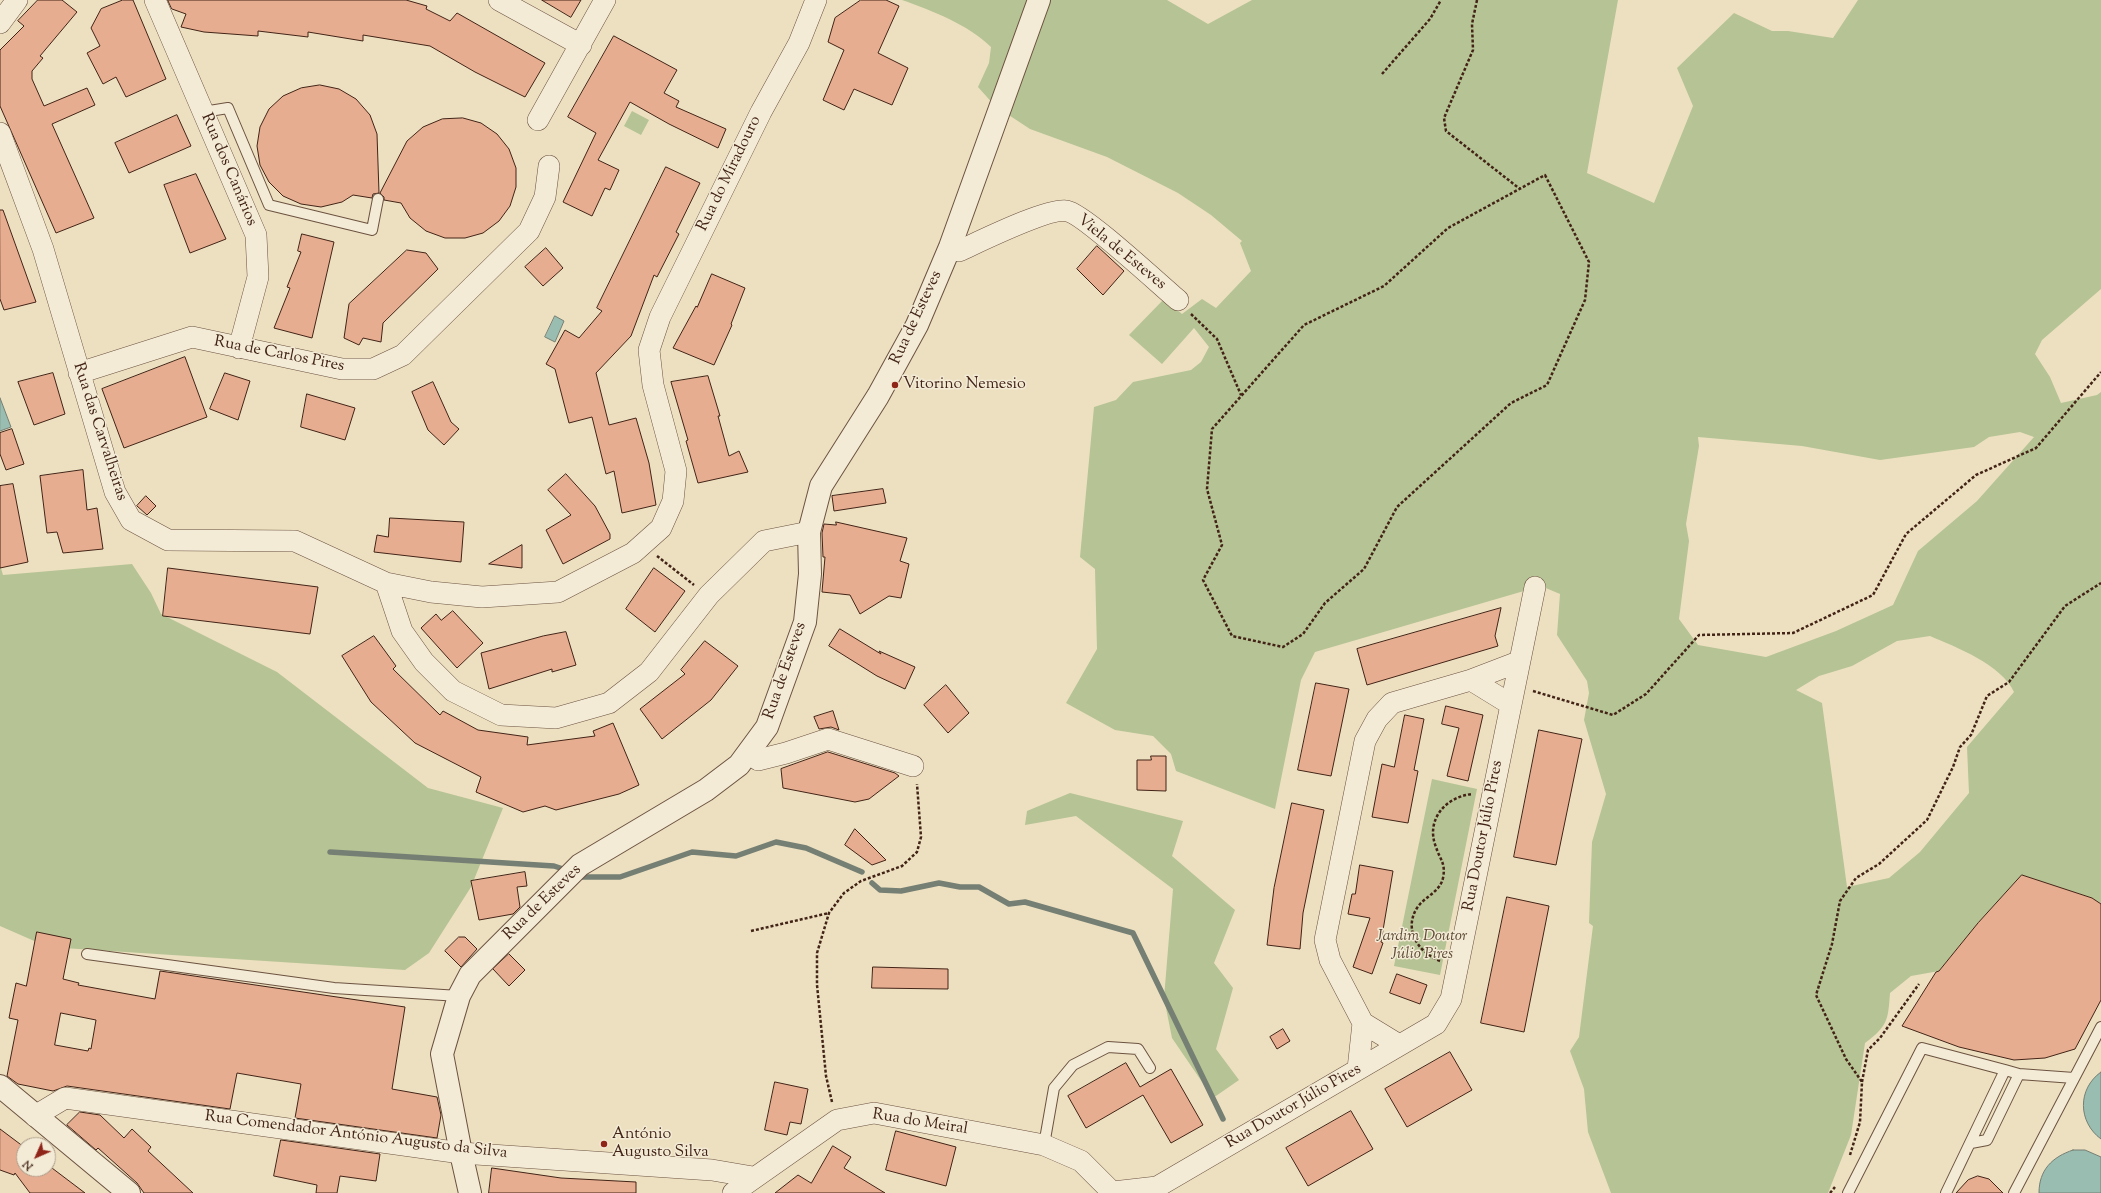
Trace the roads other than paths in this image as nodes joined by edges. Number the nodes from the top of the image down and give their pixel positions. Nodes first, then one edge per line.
1 (17, 0) edge
2 (155, 0) edge
3 (499, 0) edge
4 (605, 0) edge
5 (816, 0) edge
6 (1039, 0) edge
7 (0, 23) edge
8 (581, 45) junction
9 (203, 112) junction
10 (538, 120) dead end
11 (0, 132) edge
12 (549, 166) dead end
13 (378, 199) dead end
14 (950, 248) junction
15 (1178, 300) road end
16 (240, 348) junction
17 (649, 350) joint
18 (79, 373) junction
19 (809, 532) junction
20 (386, 583) junction
21 (1535, 587) dead end
22 (1518, 662) junction
23 (1471, 680) junction
24 (1512, 694) junction
25 (749, 752) junction
26 (913, 766) road end
27 (87, 954) dead end
28 (459, 996) junction
29 (1363, 1023) junction
30 (2101, 1027) edge
31 (1399, 1045) junction
32 (1150, 1068) dead end
33 (1358, 1070) junction
34 (2005, 1070) junction
35 (2019, 1074) junction
36 (2074, 1078) junction
37 (0, 1086) edge
38 (35, 1116) junction
39 (1971, 1143) junction
40 (1044, 1145) junction
41 (460, 1153) junction
42 (754, 1177) junction
43 (1156, 1190) edge
44 (129, 1193) edge
45 (470, 1193) edge
46 (733, 1193) edge
47 (1113, 1193) edge
48 (1848, 1193) edge
49 (1946, 1193) edge
50 (2014, 1193) edge

1 - 7 street
2 - 9 street, Rua dos Canários
3 - 8 street
4 - 8 street
5 - 17 street, Rua do Miradouro
6 - 14 street, Rua de Esteves
8 - 10 street
9 - 13 lane
9 - 16 street, Rua dos Canários
11 - 18 street, Rua das Carvalheiras
12 - 16 street, Rua de Carlos Pires
14 - 15 street, Viela de Esteves
14 - 19 street, Rua de Esteves
16 - 18 street, Rua de Carlos Pires
17 - 20 street, Rua das Carvalheiras
18 - 20 street, Rua das Carvalheiras
19 - 20 street
19 - 25 street, Rua de Esteves
21 - 22 street, Rua Doutor Júlio Pires
22 - 23 street
22 - 24 street, Rua Doutor Júlio Pires
23 - 24 street
23 - 29 street
24 - 31 street, Rua Doutor Júlio Pires
25 - 26 street
25 - 28 street, Rua de Esteves
27 - 28 lane
28 - 41 street, Rua de Esteves
29 - 31 street
29 - 33 street
30 - 36 lane
31 - 33 street, Rua Doutor Júlio Pires
32 - 40 lane
33 - 43 street, Rua Doutor Júlio Pires
34 - 35 lane
34 - 39 lane
34 - 48 lane
35 - 36 lane
35 - 39 lane
36 - 50 lane
37 - 38 street
38 - 41 street, Rua Comendador António Augusto da Silva
38 - 44 street
39 - 49 lane
40 - 42 street, Rua do Meiral
40 - 47 street, Rua do Meiral
41 - 42 street, Rua Comendador António Augusto da Silva
41 - 45 street, Rua de Esteves
42 - 46 street, Rua do Meiral
43 - 47 street, Rua Doutor Júlio Pires

